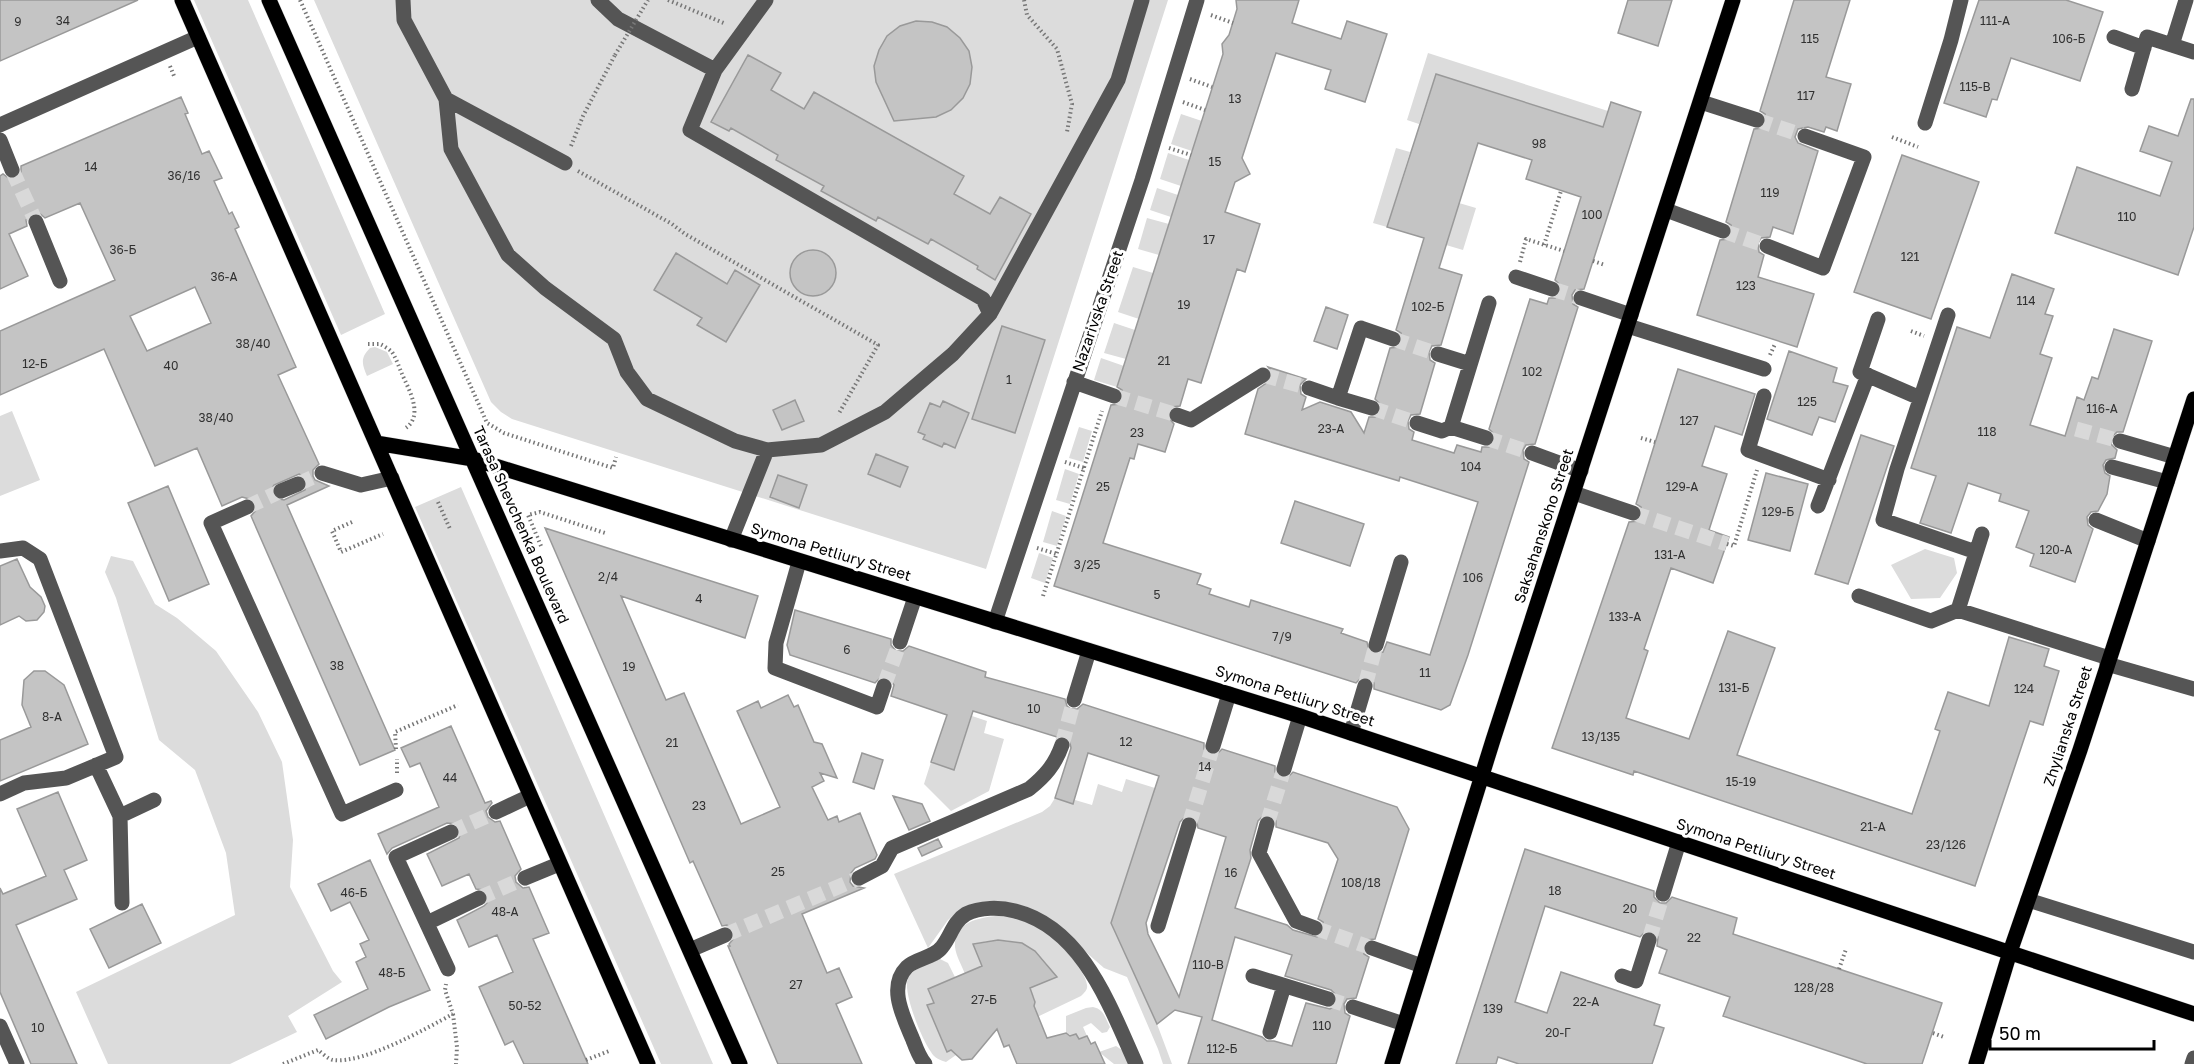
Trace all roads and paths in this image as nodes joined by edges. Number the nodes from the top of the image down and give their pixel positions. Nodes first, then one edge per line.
1 (182, 0) edge
2 (269, 0) edge
3 (300, 0) edge
4 (403, 0) edge
5 (598, 0) edge
6 (648, 0) edge
7 (668, 0) edge
8 (766, 0) edge
9 (1024, 0) edge
10 (1142, 0) edge
11 (1197, 0) edge
12 (1733, 0) edge
13 (1960, 0) edge
14 (2186, 0) edge
15 (1215, 17) dead end
16 (1233, 23) dead end
17 (743, 32) junction
18 (198, 37) junction
19 (2114, 37) dead end
20 (2172, 45) junction
21 (2144, 48) junction
22 (2194, 52) edge
23 (715, 70) junction
24 (1187, 78) dead end
25 (1212, 87) dead end
26 (2132, 89) dead end
27 (446, 99) junction
28 (1180, 101) dead end
29 (1701, 102) junction
30 (1205, 110) dead end
31 (1757, 120) tunnel mouth
32 (1925, 123) dead end
33 (0, 125) edge
34 (1805, 136) tunnel mouth
35 (1892, 137) dead end
36 (1066, 139) dead end
37 (0, 140) edge
38 (1165, 147) dead end
39 (1918, 147) dead end
40 (1191, 155) dead end
41 (565, 164) junction
42 (12, 170) tunnel mouth
43 (1561, 191) dead end
44 (1666, 210) junction
45 (36, 222) tunnel mouth
46 (1723, 231) tunnel mouth
47 (1544, 245) junction
48 (1767, 246) tunnel mouth
49 (1564, 251) dead end
50 (1522, 257) dead end
51 (1593, 261) dead end
52 (1605, 265) dead end
53 (1516, 277) dead end
54 (60, 281) dead end
55 (1552, 289) tunnel mouth
56 (1581, 298) tunnel mouth
57 (1489, 303) dead end
58 (990, 314) junction
59 (1948, 315) dead end
60 (1878, 319) dead end
61 (1630, 321) junction
62 (1393, 339) tunnel mouth
63 (368, 345) dead end
64 (1438, 354) tunnel mouth
65 (1470, 364) junction
66 (1764, 369) dead end
67 (1263, 375) dead end
68 (1868, 375) junction
69 (1074, 382) junction
70 (1309, 388) tunnel mouth
71 (1111, 394) joint
72 (1764, 396) dead end
73 (1338, 398) junction
74 (1920, 398) junction
75 (2194, 399) edge
76 (1372, 408) tunnel mouth
77 (1177, 415) tunnel mouth
78 (1417, 423) tunnel mouth
79 (1451, 427) junction
80 (398, 430) dead end
81 (1486, 438) tunnel mouth
82 (1641, 438) dead end
83 (2120, 441) tunnel mouth
84 (1655, 442) dead end
85 (376, 443) junction
86 (821, 445) junction
87 (767, 450) junction
88 (1532, 453) tunnel mouth
89 (1762, 455) junction
90 (616, 457) dead end
91 (2175, 457) junction
92 (472, 459) junction
93 (1063, 461) dead end
94 (2112, 467) dead end
95 (1084, 468) junction
96 (1581, 471) junction
97 (322, 473) tunnel mouth
98 (392, 478) junction
99 (1829, 480) junction
100 (2167, 482) junction
101 (298, 484) tunnel mouth
102 (281, 491) tunnel mouth
103 (1574, 493) junction
104 (438, 502) dead end
105 (1818, 506) dead end
106 (247, 507) tunnel mouth
107 (1633, 513) tunnel mouth
108 (2096, 520) dead end
109 (352, 522) dead end
110 (450, 529) dead end
111 (605, 533) dead end
112 (383, 534) dead end
113 (1982, 534) dead end
114 (731, 540) junction
115 (2148, 541) junction
116 (1727, 543) dead end
117 (541, 546) dead end
118 (1034, 547) dead end
119 (0, 551) edge
120 (1976, 552) junction
121 (1057, 554) junction
122 (799, 562) junction
123 (1401, 562) dead end
124 (1043, 596) dead end
125 (1859, 596) dead end
126 (915, 597) junction
127 (1958, 610) junction
128 (995, 622) junction
129 (900, 642) tunnel mouth
130 (1376, 645) tunnel mouth
131 (1089, 651) junction
132 (2108, 661) junction
133 (884, 686) tunnel mouth
134 (1365, 686) tunnel mouth
135 (2194, 689) edge
136 (1229, 694) junction
137 (1074, 700) tunnel mouth
138 (458, 705) dead end
139 (1300, 716) junction
140 (1351, 733) junction
141 (1062, 745) tunnel mouth
142 (1213, 746) tunnel mouth
143 (396, 749) dead end
144 (96, 765) junction
145 (1284, 769) tunnel mouth
146 (1482, 776) junction
147 (396, 790) dead end
148 (0, 794) edge
149 (531, 796) junction
150 (154, 800) dead end
151 (495, 812) tunnel mouth
152 (120, 816) junction
153 (1267, 824) tunnel mouth
154 (1189, 825) tunnel mouth
155 (451, 832) tunnel mouth
156 (1679, 842) junction
157 (559, 864) junction
158 (525, 878) tunnel mouth
159 (860, 878) tunnel mouth
160 (1663, 894) tunnel mouth
161 (479, 898) tunnel mouth
162 (2028, 900) junction
163 (122, 903) dead end
164 (427, 922) junction
165 (1158, 926) dead end
166 (1315, 928) tunnel mouth
167 (725, 935) tunnel mouth
168 (1648, 940) tunnel mouth
169 (1372, 948) tunnel mouth
170 (1846, 949) dead end
171 (690, 950) junction
172 (2010, 951) junction
173 (2194, 952) edge
174 (1422, 966) junction
175 (448, 969) joint
176 (1839, 969) dead end
177 (1253, 976) dead end
178 (1622, 976) dead end
179 (1284, 986) junction
180 (1328, 999) tunnel mouth
181 (1353, 1007) tunnel mouth
182 (453, 1014) junction
183 (2194, 1014) edge
184 (1404, 1024) junction
185 (0, 1026) edge
186 (1270, 1032) dead end
187 (1933, 1033) dead end
188 (1944, 1037) dead end
189 (609, 1051) dead end
190 (2194, 1058) edge
191 (586, 1060) dead end
192 (17, 1064) edge
193 (283, 1064) edge
194 (456, 1064) edge
195 (648, 1064) edge
196 (740, 1064) edge
197 (925, 1064) edge
198 (1136, 1064) edge
199 (1392, 1064) edge
200 (1976, 1064) edge
201 (2192, 1064) edge

1 - 18 main road
2 - 92 main road, Tarasa Shevchenka Boulevard
3 - 90 path
4 - 27 street
5 - 23 street
6 - 41 path, bridge
7 - 17 path
8 - 17 street
9 - 36 path
10 - 58 street
11 - 69 street, Nazarivska Street
12 - 29 main road, Saksahanskoho Street
13 - 32 street
14 - 20 street
15 - 16 path
17 - 23 street
18 - 33 street
18 - 85 main road
19 - 21 street
20 - 21 street
20 - 22 street
21 - 26 street
23 - 58 street
24 - 25 path
27 - 41 street
27 - 87 street
28 - 30 path
29 - 31 street
29 - 44 main road, Saksahanskoho Street
34 - 48 street
35 - 39 path
37 - 42 street
38 - 40 path
41 - 86 path
43 - 47 path
44 - 46 street
44 - 61 main road, Saksahanskoho Street
45 - 54 street
47 - 49 path
47 - 50 path
51 - 52 path
53 - 55 street
56 - 61 street
57 - 65 street
58 - 86 street
59 - 74 street
60 - 68 street
61 - 66 street
61 - 96 main road, Saksahanskoho Street
62 - 73 street
63 - 80 path
64 - 65 street
65 - 79 street
67 - 77 street
68 - 74 street
68 - 99 street
69 - 71 street
69 - 128 street, Nazarivska Street
70 - 73 street
71 - 95 path
72 - 89 street
73 - 76 street
74 - 120 street
75 - 91 main road, Zhylianska Street
78 - 79 street
79 - 81 street
82 - 84 path
83 - 91 street
85 - 92 main road, Symona Petliury Street
85 - 98 main road
86 - 87 street
87 - 114 street
88 - 96 street
89 - 99 street
89 - 116 path
91 - 100 main road, Zhylianska Street
92 - 114 main road, Symona Petliury Street
92 - 171 main road, Tarasa Shevchenka Boulevard
93 - 95 path
94 - 100 street
95 - 121 path
96 - 103 main road, Saksahanskoho Street
97 - 98 street
98 - 149 main road
99 - 105 street
100 - 115 main road, Zhylianska Street
101 - 102 street
103 - 107 street
103 - 146 main road, Saksahanskoho Street
104 - 110 path
106 - 147 street
108 - 115 street
109 - 112 path
111 - 117 path
113 - 120 street
114 - 122 main road, Symona Petliury Street
115 - 132 main road, Zhylianska Street
118 - 121 path
119 - 144 street
120 - 127 street
121 - 124 path
122 - 126 main road, Symona Petliury Street
122 - 133 street
123 - 130 street
125 - 127 street
126 - 128 main road, Symona Petliury Street
126 - 129 street
127 - 132 street
128 - 131 main road, Symona Petliury Street
131 - 136 main road, Symona Petliury Street
131 - 137 street
132 - 135 street
132 - 162 main road, Zhylianska Street
134 - 140 street
136 - 139 main road, Symona Petliury Street
136 - 142 street
138 - 143 path
139 - 140 main road, Symona Petliury Street
139 - 145 street
140 - 146 main road, Symona Petliury Street
141 - 159 street
144 - 148 street
144 - 152 street
146 - 156 main road, Symona Petliury Street
146 - 174 main road, Saksahanskoho Street
149 - 151 street
149 - 157 main road
150 - 152 street
152 - 163 street
153 - 166 street
154 - 165 street
155 - 164 street
156 - 160 street
156 - 172 main road, Symona Petliury Street
157 - 158 street
157 - 195 main road
161 - 164 street
162 - 172 main road, Zhylianska Street
162 - 173 street
164 - 175 street
167 - 171 street
168 - 178 street
169 - 174 street
170 - 176 path
171 - 196 main road, Tarasa Shevchenka Boulevard
172 - 183 main road, Symona Petliury Street
172 - 200 main road, Zhylianska Street
174 - 184 main road, Saksahanskoho Street
175 - 182 path
177 - 179 street
179 - 180 street
179 - 186 street
181 - 184 street
182 - 193 path
182 - 194 path
184 - 199 main road, Saksahanskoho Street
185 - 192 street
187 - 188 path
189 - 191 path
190 - 201 street
197 - 198 street

